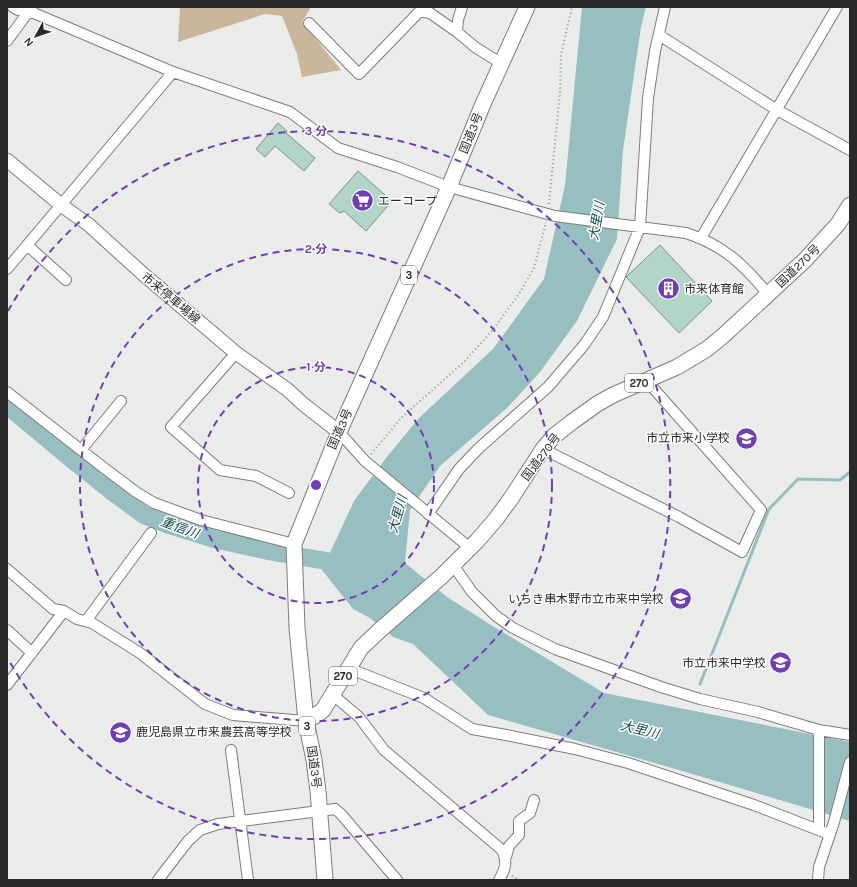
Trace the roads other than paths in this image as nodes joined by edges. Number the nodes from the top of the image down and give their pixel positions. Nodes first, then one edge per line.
1 (13, 7) edge
2 (462, 7) edge
3 (526, 7) edge
4 (665, 7) edge
5 (837, 7) edge
6 (30, 9) edge
7 (431, 10) edge
8 (309, 23) dead end
9 (457, 32) junction
10 (659, 35) junction
11 (7, 40) edge
12 (502, 64) junction
13 (173, 72) junction
14 (777, 110) junction
15 (850, 150) edge
16 (7, 160) edge
17 (449, 187) junction
18 (850, 205) edge
19 (61, 206) junction
20 (635, 226) junction
21 (700, 238) junction
22 (27, 246) junction
23 (7, 269) edge
24 (66, 280) dead end
25 (768, 294) junction
26 (236, 353) junction
27 (646, 380) junction
28 (7, 392) edge
29 (121, 401) dead end
30 (339, 432) junction
31 (543, 449) junction
32 (81, 450) junction
33 (289, 493) dead end
34 (426, 512) junction
35 (151, 532) dead end
36 (294, 544) junction
37 (470, 548) junction
38 (453, 565) junction
39 (7, 569) edge
40 (64, 611) junction
41 (86, 621) junction
42 (7, 630) edge
43 (32, 653) junction
44 (348, 668) junction
45 (7, 685) edge
46 (333, 695) junction
47 (306, 721) junction
48 (819, 732) junction
49 (850, 735) edge
50 (231, 750) dead end
51 (850, 762) edge
52 (534, 800) dead end
53 (320, 811) junction
54 (241, 821) junction
55 (819, 827) junction
56 (829, 834) junction
57 (506, 856) junction
58 (158, 880) edge
59 (248, 880) edge
60 (325, 880) edge
61 (397, 880) edge
62 (499, 880) edge
63 (818, 880) edge

1 - 6 street
2 - 9 street
3 - 12 highway, 国道3号 / 3
4 - 10 street
5 - 14 street
6 - 11 street
6 - 13 street
7 - 8 street
7 - 9 street
9 - 12 street
10 - 14 street
10 - 20 street
12 - 17 highway, 国道3号 / 3
13 - 17 street
13 - 19 street
14 - 15 street
14 - 21 street
16 - 19 main road, 市来停車場線
17 - 20 street
17 - 30 highway, 国道3号 / 3
18 - 25 highway, 国道270号 / 270
19 - 22 street
19 - 26 main road, 市来停車場線
20 - 21 street
20 - 34 street
21 - 25 street
22 - 23 street
22 - 24 street
25 - 27 highway, 国道270号 / 270
26 - 30 main road, 市来停車場線
26 - 33 street
27 - 31 highway, 国道270号 / 270
27 - 31 street
28 - 32 street
29 - 32 street
30 - 34 street
30 - 36 highway, 国道3号 / 3
31 - 37 highway, 国道270号 / 270
32 - 36 street
34 - 37 street
35 - 41 street
36 - 47 highway, 国道3号 / 3
37 - 38 highway, 国道270号 / 270
38 - 44 highway, 国道270号 / 270
38 - 48 street
39 - 40 street
40 - 41 street
40 - 43 street
41 - 47 street
42 - 43 street
43 - 45 street
44 - 46 highway, 国道270号 / 270
44 - 55 street
46 - 47 highway, 国道270号 / 270
46 - 57 street
47 - 53 highway, 国道3号 / 3
48 - 49 street
48 - 55 street
50 - 54 street
51 - 56 street
52 - 57 street
53 - 54 street
53 - 60 highway, 国道3号 / 3
53 - 61 street
54 - 58 street
54 - 59 street
55 - 56 street
56 - 63 street
57 - 62 street

